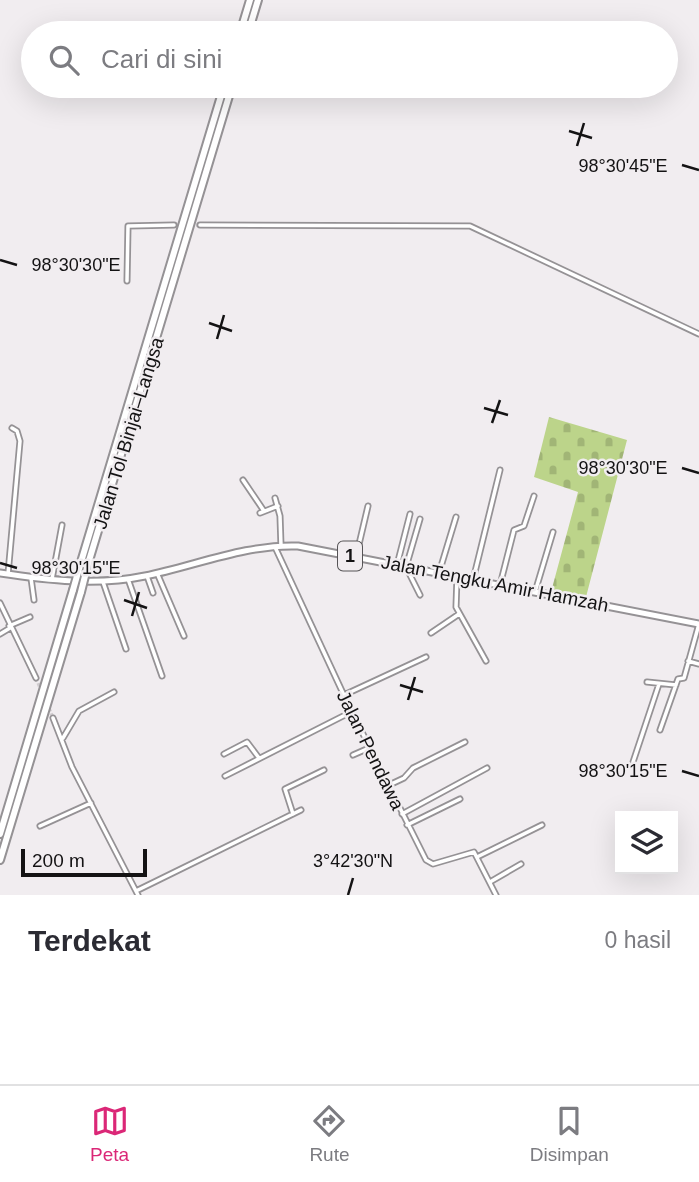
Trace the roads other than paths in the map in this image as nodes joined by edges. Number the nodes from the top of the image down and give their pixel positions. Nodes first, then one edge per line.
1 (250, 0) edge
2 (258, 0) edge
3 (244, 21) edge
4 (252, 21) edge
5 (221, 98) edge
6 (228, 98) edge
7 (174, 225) tunnel mouth
8 (200, 225) tunnel mouth
9 (127, 281) dead end
10 (699, 334) edge
11 (149, 349) junction
12 (12, 428) dead end
13 (500, 470) dead end
14 (243, 480) dead end
15 (534, 496) dead end
16 (275, 498) dead end
17 (278, 506) junction
18 (368, 506) dead end
19 (411, 514) dead end
20 (456, 517) dead end
21 (419, 519) dead end
22 (62, 526) dead end
23 (553, 532) dead end
24 (278, 546) junction
25 (356, 557) junction
26 (397, 565) junction
27 (406, 567) junction
28 (0, 573) edge
29 (157, 573) junction
30 (439, 573) junction
31 (8, 574) junction
32 (31, 576) junction
33 (147, 576) junction
34 (457, 577) junction
35 (52, 579) junction
36 (128, 579) junction
37 (473, 580) junction
38 (103, 582) junction
39 (499, 585) junction
40 (77, 591) junction
41 (535, 592) junction
42 (153, 593) dead end
43 (420, 595) dead end
44 (34, 600) dead end
45 (0, 603) edge
46 (459, 614) junction
47 (30, 617) dead end
48 (699, 624) edge
49 (10, 627) junction
50 (431, 633) dead end
51 (0, 634) edge
52 (184, 636) dead end
53 (126, 649) dead end
54 (426, 657) dead end
55 (688, 660) junction
56 (486, 661) dead end
57 (699, 664) edge
58 (162, 676) dead end
59 (36, 678) tunnel mouth
60 (647, 682) dead end
61 (659, 684) junction
62 (676, 685) junction
63 (114, 692) dead end
64 (344, 695) junction
65 (351, 712) junction
66 (53, 718) tunnel mouth
67 (660, 730) dead end
68 (63, 738) junction
69 (465, 742) dead end
70 (369, 748) junction
71 (224, 754) dead end
72 (354, 755) dead end
73 (259, 758) junction
74 (633, 762) dead end
75 (487, 768) dead end
76 (324, 770) dead end
77 (225, 776) dead end
78 (387, 786) junction
79 (460, 799) dead end
80 (91, 803) junction
81 (302, 810) dead end
82 (293, 814) junction
83 (402, 814) junction
84 (407, 825) junction
85 (542, 825) dead end
86 (40, 826) dead end
87 (0, 834) edge
88 (477, 857) junction
89 (0, 860) edge
90 (521, 864) dead end
91 (489, 882) junction
92 (137, 893) edge
93 (496, 895) edge

1 - 3 highway
2 - 4 highway
5 - 11 highway, Jalan Tol Binjai–Langsa
6 - 11 highway, Jalan Tol Binjai–Langsa
7 - 9 street
8 - 10 street
11 - 40 highway, Jalan Tol Binjai–Langsa, bridge
12 - 31 street
13 - 37 street
14 - 17 street
15 - 39 street
16 - 17 street
17 - 24 street
18 - 25 street
19 - 26 street
20 - 30 street
21 - 27 street
22 - 35 street
23 - 41 street
24 - 25 highway, Jalan Tengku Amir Hamzah / 1
24 - 29 highway, Jalan Tengku Amir Hamzah / 1
24 - 64 street, Jalan Pendawa
25 - 26 highway, Jalan Tengku Amir Hamzah / 1
26 - 27 highway, Jalan Tengku Amir Hamzah / 1
27 - 30 highway, Jalan Tengku Amir Hamzah / 1
27 - 43 street
28 - 31 highway, Jalan Tengku Amir Hamzah / 1
29 - 33 highway, Jalan Tengku Amir Hamzah / 1
29 - 52 street
30 - 34 highway, Jalan Tengku Amir Hamzah / 1
31 - 32 highway, Jalan Tengku Amir Hamzah / 1
32 - 35 highway, Jalan Tengku Amir Hamzah / 1
32 - 44 street
33 - 36 highway, Jalan Tengku Amir Hamzah / 1
33 - 42 street
34 - 37 highway, Jalan Tengku Amir Hamzah / 1
34 - 46 street
35 - 38 highway, Jalan Tengku Amir Hamzah / 1
36 - 38 highway, Jalan Tengku Amir Hamzah / 1
36 - 58 street
37 - 39 highway, Jalan Tengku Amir Hamzah / 1
38 - 53 street
39 - 41 highway, Jalan Tengku Amir Hamzah / 1
40 - 87 highway, Jalan Tol Binjai–Langsa
40 - 89 highway, Jalan Tol Binjai–Langsa
41 - 48 highway, Jalan Tengku Amir Hamzah / 1
45 - 49 street
46 - 50 street
46 - 56 street
47 - 49 street
48 - 55 street
49 - 51 street
49 - 59 street
54 - 64 street
55 - 57 street
55 - 62 street
60 - 61 street
61 - 62 street
61 - 74 street
62 - 67 street
63 - 68 street
64 - 65 street, Jalan Pendawa
65 - 70 street, Jalan Pendawa
65 - 73 street
66 - 68 street
68 - 80 street
69 - 78 street
70 - 72 street
70 - 78 street, Jalan Pendawa
71 - 73 street
73 - 77 street
75 - 83 street
76 - 82 street
78 - 83 street, Jalan Pendawa
79 - 84 street
80 - 86 street
80 - 92 street
81 - 82 street
82 - 92 street
83 - 84 street, Jalan Pendawa
84 - 88 street, Jalan Pendawa
85 - 88 street
88 - 91 street
90 - 91 street
91 - 93 street

